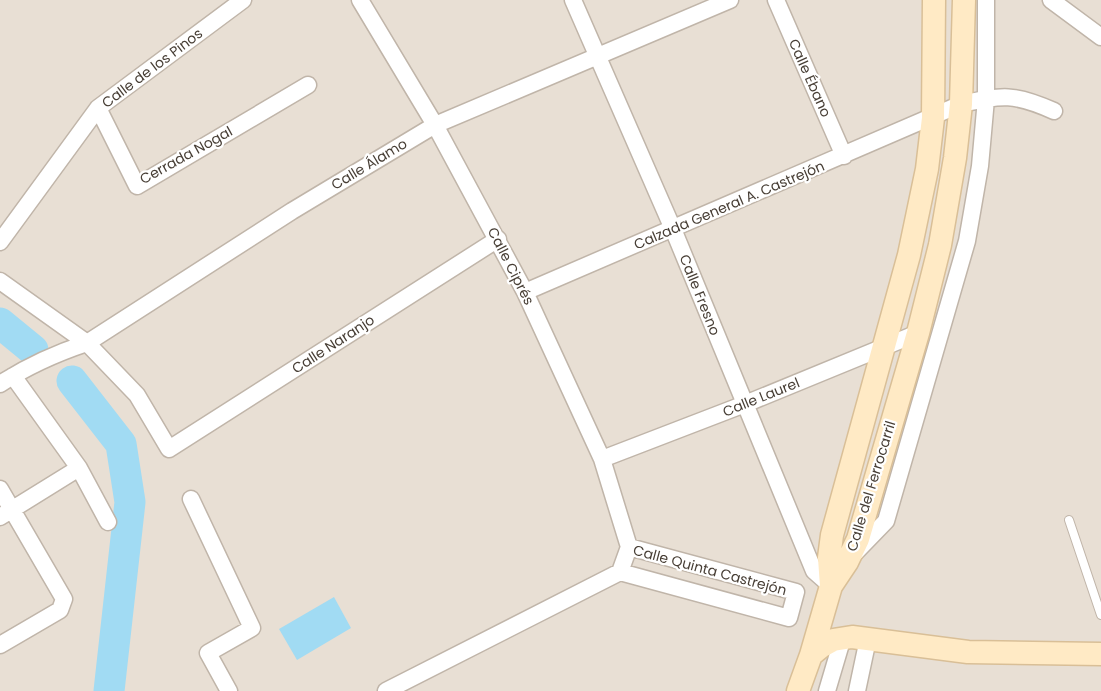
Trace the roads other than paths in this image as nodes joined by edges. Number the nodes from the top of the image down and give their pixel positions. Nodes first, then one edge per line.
1 (243, 0) edge
2 (360, 0) edge
3 (573, 0) edge
4 (730, 0) edge
5 (776, 0) edge
6 (934, 0) edge
7 (964, 0) edge
8 (986, 0) edge
9 (1051, 0) edge
10 (1101, 37) edge
11 (597, 56) junction
12 (308, 85) dead end
13 (986, 99) junction
14 (961, 104) junction
15 (98, 108) junction
16 (1054, 111) dead end
17 (933, 118) junction
18 (434, 125) junction
19 (844, 156) junction
20 (673, 229) junction
21 (498, 239) junction
22 (0, 242) edge
23 (0, 281) edge
24 (526, 292) junction
25 (918, 333) junction
26 (87, 343) junction
27 (884, 348) junction
28 (6, 380) edge
29 (745, 404) junction
30 (602, 459) junction
31 (79, 468) junction
32 (0, 490) edge
33 (191, 499) dead end
34 (6, 513) edge
35 (1069, 520) dead end
36 (108, 522) dead end
37 (629, 547) junction
38 (846, 562) junction
39 (620, 572) junction
40 (831, 586) junction
41 (1101, 615) edge
42 (843, 637) junction
43 (868, 639) junction
44 (0, 645) edge
45 (1101, 654) edge
46 (811, 656) junction
47 (229, 691) edge
48 (386, 691) edge
49 (798, 691) edge
50 (827, 691) edge
51 (857, 691) edge

1 - 15 street, Calle de los Pinos
2 - 18 street, Calle Ciprés
3 - 11 street, Calle Fresno
4 - 11 street, Calle Álamo
5 - 19 street, Calle Ébano
6 - 17 main road, Calle del Ferrocarril
7 - 14 main road, Calle del Ferrocarril
8 - 13 street
9 - 10 street
11 - 18 street, Calle Álamo
11 - 20 street, Calle Fresno
12 - 15 street, Cerrada Nogal
13 - 14 street, Calzada General A. Castrejón
13 - 16 street, Calzada General A. Castrejón
13 - 38 street
14 - 17 street, Calzada General A. Castrejón
14 - 25 main road, Calle del Ferrocarril
15 - 22 street, Calle de los Pinos
17 - 19 street, Calzada General A. Castrejón
17 - 27 main road, Calle del Ferrocarril
18 - 21 street, Calle Ciprés
18 - 26 street, Calle Álamo
19 - 20 street, Calzada General A. Castrejón
20 - 24 street, Calzada General A. Castrejón
20 - 29 street, Calle Fresno
21 - 24 street, Calle Ciprés
21 - 26 street, Calle Naranjo
23 - 26 street
24 - 30 street, Calle Ciprés
25 - 27 street, Calle Laurel
25 - 38 main road, Calle del Ferrocarril
26 - 28 street, Calle Álamo
27 - 29 street, Calle Laurel
27 - 40 main road, Calle del Ferrocarril
28 - 31 street
29 - 30 street, Calle Laurel
29 - 40 street, Calle Fresno
30 - 37 street, Calle Ciprés
31 - 34 street
31 - 36 street
32 - 34 street
33 - 47 street
34 - 44 street
35 - 41 lane
37 - 39 street, Calle Quinta Castrejón
37 - 39 street, Calle Quinta Castrejón
38 - 40 main road, Calle del Ferrocarril
39 - 48 street, Calle Quinta Castrejón
40 - 46 main road
42 - 43 main road
42 - 46 main road
42 - 50 street
43 - 45 main road
43 - 51 street
46 - 49 main road

